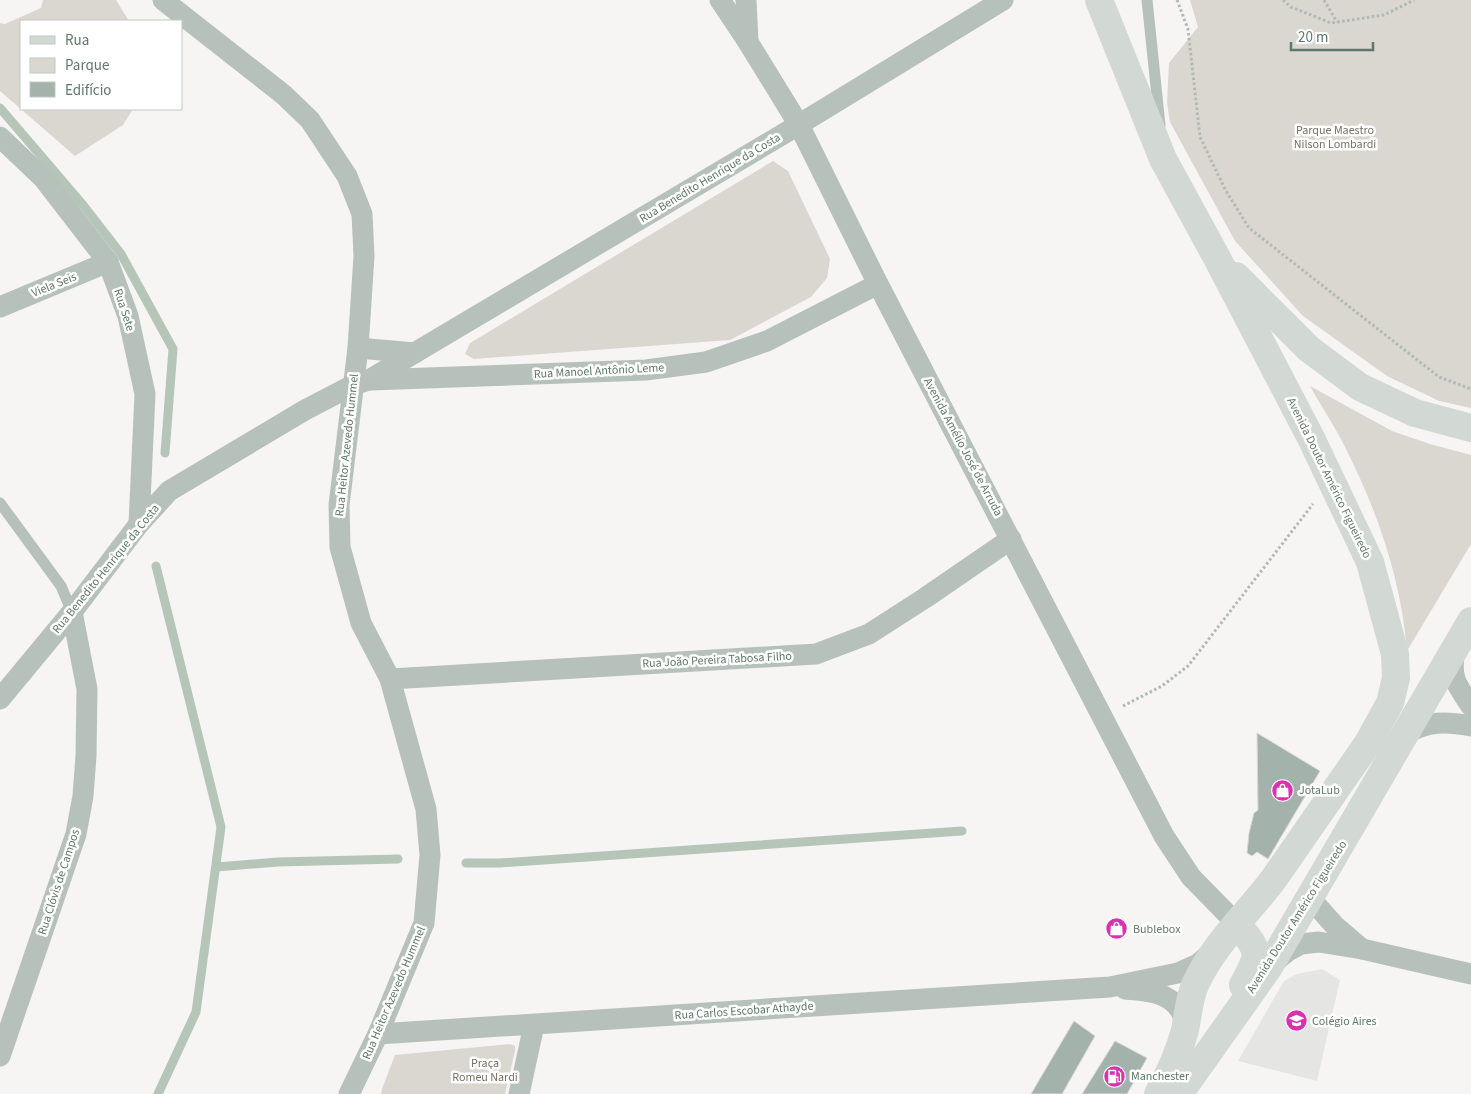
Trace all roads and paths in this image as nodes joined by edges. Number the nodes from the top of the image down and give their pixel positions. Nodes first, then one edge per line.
1 (163, 0) edge
2 (720, 0) edge
3 (746, 0) edge
4 (1003, 0) edge
5 (1099, 0) edge
6 (1147, 0) edge
7 (1177, 0) edge
8 (1283, 0) edge
9 (1324, 0) edge
10 (1414, 0) edge
11 (1338, 22) junction
12 (748, 42) junction
13 (799, 125) junction
14 (0, 137) edge
15 (1163, 159) junction
16 (1217, 258) junction
17 (108, 262) junction
18 (878, 284) junction
19 (0, 307) edge
20 (358, 348) junction
21 (414, 353) junction
22 (452, 377) junction
23 (361, 382) junction
24 (1471, 389) edge
25 (306, 410) junction
26 (1471, 428) edge
27 (347, 438) junction
28 (1332, 480) junction
29 (0, 503) edge
30 (139, 524) junction
31 (1011, 538) junction
32 (72, 612) junction
33 (1471, 621) edge
34 (1455, 647) junction
35 (390, 679) junction
36 (0, 699) edge
37 (1471, 706) edge
38 (1103, 717) junction
39 (1471, 726) edge
40 (1405, 734) junction
41 (1368, 743) junction
42 (1206, 893) junction
43 (1262, 895) junction
44 (1310, 898) junction
45 (1237, 924) junction
46 (1362, 949) junction
47 (1215, 950) junction
48 (1269, 967) junction
49 (1471, 974) edge
50 (1110, 987) junction
51 (534, 1025) junction
52 (1185, 1029) junction
53 (378, 1034) junction
54 (0, 1056) edge
55 (1185, 1085) edge
56 (349, 1094) edge
57 (519, 1094) edge
58 (1158, 1094) edge

1 - 20 street, Rua Heitor Azevedo Hummel
2 - 12 street, Avenida Amélio José de Arruda
3 - 12 street
4 - 13 street, Rua Benedito Henrique da Costa
5 - 15 main road, Avenida Doutor Américo Figueiredo
6 - 15 lane
7 - 24 path
8 - 11 path
9 - 11 path
10 - 11 path
12 - 13 street, Avenida Amélio José de Arruda
13 - 18 street, Avenida Amélio José de Arruda
13 - 21 street, Rua Benedito Henrique da Costa
14 - 17 street, Rua Sete
15 - 16 main road, Avenida Doutor Américo Figueiredo
16 - 26 main road, Avenida Doutor Américo Figueiredo
16 - 28 main road, Avenida Doutor Américo Figueiredo
17 - 19 street, Viela Seis
17 - 30 street, Rua Sete
18 - 22 street, Rua Manoel Antônio Leme
18 - 31 street, Avenida Amélio José de Arruda
20 - 21 street
20 - 23 street, Rua Heitor Azevedo Hummel
21 - 22 street, Rua Manoel Antônio Leme
21 - 23 street, Rua Benedito Henrique da Costa
22 - 23 street, Rua Manoel Antônio Leme
23 - 25 street, Rua Benedito Henrique da Costa
23 - 27 street, Rua Heitor Azevedo Hummel
25 - 27 street
25 - 30 street, Rua Benedito Henrique da Costa
27 - 35 street, Rua Heitor Azevedo Hummel
28 - 38 path
28 - 41 main road, Avenida Doutor Américo Figueiredo
29 - 32 lane
30 - 32 street, Rua Benedito Henrique da Costa
31 - 35 street, Rua João Pereira Tabosa Filho
31 - 38 street, Avenida Amélio José de Arruda
32 - 36 street, Rua Benedito Henrique da Costa
32 - 54 street, Rua Clóvis de Campos
33 - 34 main road, Avenida Doutor Américo Figueiredo
34 - 37 street
34 - 40 main road, Avenida Doutor Américo Figueiredo
35 - 53 street, Rua Heitor Azevedo Hummel
38 - 42 street, Avenida Amélio José de Arruda
39 - 40 street
40 - 44 main road, Avenida Doutor Américo Figueiredo
41 - 43 main road, Avenida Doutor Américo Figueiredo
41 - 44 main road
42 - 43 street
42 - 45 street, Avenida Amélio José de Arruda
43 - 45 main road, Avenida Doutor Américo Figueiredo
44 - 46 street
44 - 48 main road, Avenida Doutor Américo Figueiredo
45 - 47 main road, Avenida Doutor Américo Figueiredo
45 - 55 main road
46 - 48 street
46 - 49 street
47 - 50 street, Rua Carlos Escobar Athayde
47 - 52 main road, Avenida Doutor Américo Figueiredo
48 - 55 main road, Avenida Doutor Américo Figueiredo
50 - 51 street, Rua Carlos Escobar Athayde
50 - 52 street, Rua Carlos Escobar Athayde
51 - 53 street, Rua Carlos Escobar Athayde
51 - 57 street
52 - 58 main road, Avenida Doutor Américo Figueiredo
53 - 56 street, Rua Heitor Azevedo Hummel

